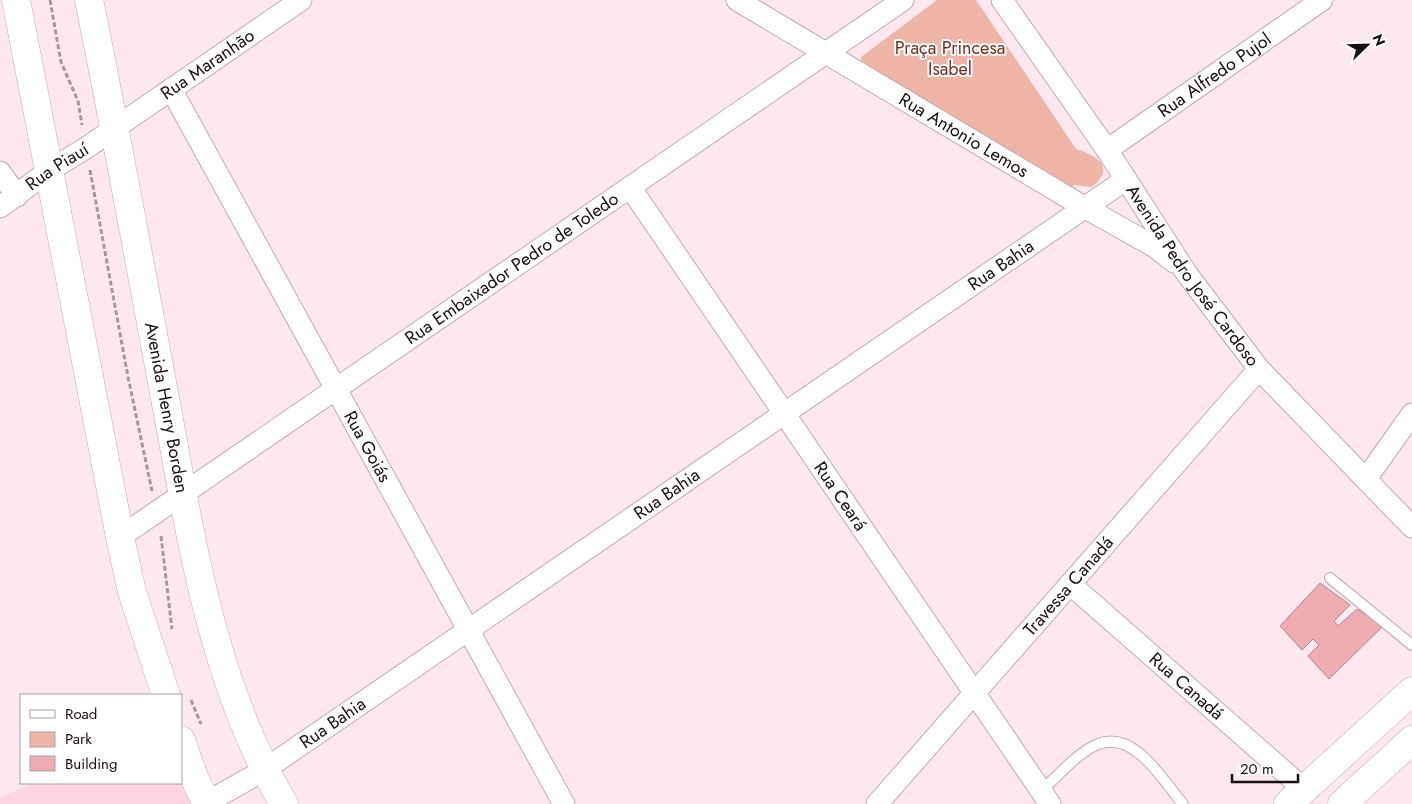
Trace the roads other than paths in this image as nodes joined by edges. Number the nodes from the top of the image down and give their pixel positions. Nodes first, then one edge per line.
1 (16, 0) edge
2 (89, 0) edge
3 (301, 0) edge
4 (737, 0) edge
5 (902, 0) edge
6 (1002, 0) edge
7 (1322, 0) edge
8 (826, 53) junction
9 (171, 89) junction
10 (114, 127) junction
11 (1107, 150) junction
12 (50, 170) junction
13 (0, 172) edge
14 (1125, 180) junction
15 (630, 187) junction
16 (8, 201) edge
17 (1084, 208) junction
18 (1187, 274) junction
19 (1259, 369) junction
20 (335, 390) junction
21 (784, 413) junction
22 (1412, 414) edge
23 (1366, 479) junction
24 (184, 494) junction
25 (1412, 526) edge
26 (120, 537) junction
27 (1330, 578) dead end
28 (1070, 584) junction
29 (469, 630) junction
30 (1412, 645) edge
31 (1412, 691) edge
32 (975, 693) junction
33 (177, 694) edge
34 (192, 734) edge
35 (1412, 740) edge
36 (264, 770) junction
37 (1046, 797) edge
38 (1296, 797) edge
39 (206, 803) edge
40 (284, 804) edge
41 (564, 804) edge
42 (877, 804) edge
43 (1183, 804) edge
44 (1342, 804) edge

1 - 12 street
2 - 10 street, Avenida Henry Borden
3 - 9 street, Rua Maranhão
4 - 8 street, Rua Antonio Lemos
5 - 8 street, Rua Embaixador Pedro de Toledo
6 - 11 street, Avenida Pedro José Cardoso
7 - 11 street, Rua Alfredo Pujol
8 - 15 street, Rua Embaixador Pedro de Toledo
8 - 17 street, Rua Antonio Lemos
9 - 10 street, Rua Maranhão
9 - 20 street, Rua Goiás
10 - 12 street, Rua Piauí
10 - 24 street, Avenida Henry Borden
11 - 14 street, Avenida Pedro José Cardoso
12 - 16 street, Rua Piauí
12 - 26 street
13 - 16 street
14 - 17 street, Rua Bahia
14 - 18 street, Avenida Pedro José Cardoso
15 - 20 street, Rua Embaixador Pedro de Toledo
15 - 21 street, Rua Ceará
17 - 18 street, Rua Antonio Lemos
17 - 21 street, Rua Bahia
18 - 19 street, Avenida Pedro José Cardoso
19 - 23 street, Avenida Pedro José Cardoso
19 - 28 street, Travessa Canadá
20 - 24 street, Rua Embaixador Pedro de Toledo
20 - 29 street, Rua Goiás
21 - 29 street, Rua Bahia
21 - 32 street, Rua Ceará
22 - 23 street
23 - 25 street, Avenida Pedro José Cardoso
24 - 26 street, Rua Embaixador Pedro de Toledo
24 - 36 street, Avenida Henry Borden
26 - 33 street
27 - 30 lane
28 - 32 street, Travessa Canadá
28 - 38 street, Rua Canadá
29 - 36 street, Rua Bahia
29 - 41 street, Rua Goiás
31 - 38 street
32 - 37 street, Rua Ceará
32 - 42 street, Travessa Canadá
34 - 39 street
35 - 44 street
36 - 39 street, Rua Bahia
36 - 40 street, Avenida Henry Borden
37 - 43 lane

